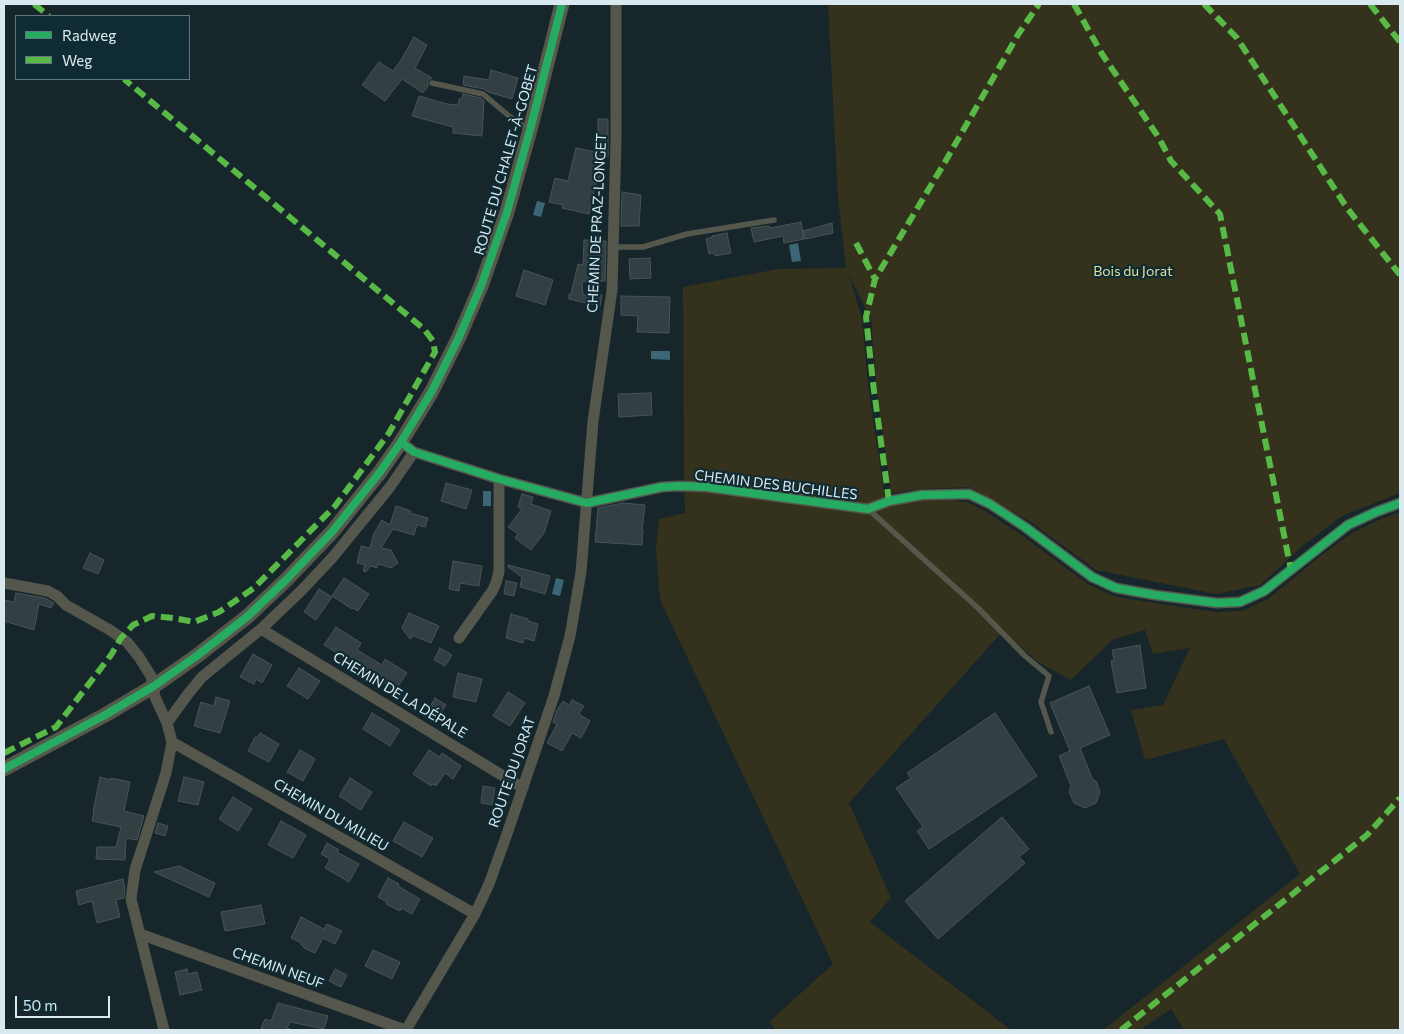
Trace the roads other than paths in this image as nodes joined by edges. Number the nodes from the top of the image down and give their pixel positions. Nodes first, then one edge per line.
1 (562, 4) edge
2 (616, 4) edge
3 (432, 83) dead end
4 (530, 130) junction
5 (774, 220) dead end
6 (613, 247) junction
7 (401, 442) junction
8 (414, 452) junction
9 (499, 479) junction
10 (587, 503) junction
11 (1400, 503) edge
12 (868, 510) junction
13 (4, 583) edge
14 (261, 628) junction
15 (459, 638) dead end
16 (154, 686) junction
17 (168, 723) junction
18 (1051, 732) dead end
19 (172, 742) junction
20 (4, 769) edge
21 (523, 788) junction
22 (475, 914) junction
23 (140, 934) junction
24 (164, 1030) edge
25 (406, 1030) edge

1 - 4 main road, ROUTE DU CHALET-À-GOBET
2 - 6 street, CHEMIN DE PRAZ-LONGET
3 - 4 lane
4 - 7 main road, ROUTE DU CHALET-À-GOBET
5 - 6 lane
6 - 10 street, CHEMIN DE PRAZ-LONGET
7 - 8 street, CHEMIN DES BUCHILLES
7 - 16 main road, ROUTE DU CHALET-À-GOBET
8 - 9 street, CHEMIN DES BUCHILLES
8 - 14 street
9 - 10 street, CHEMIN DES BUCHILLES
9 - 15 street
10 - 12 street, CHEMIN DES BUCHILLES
10 - 21 street, ROUTE DU JORAT
11 - 12 street, CHEMIN DES BUCHILLES
12 - 18 lane
13 - 16 street
14 - 17 street
14 - 21 street, CHEMIN DE LA DÉPALE
16 - 17 street
16 - 20 main road, ROUTE DU CHALET-À-GOBET
17 - 19 street
19 - 22 street, CHEMIN DU MILIEU
19 - 23 street
21 - 22 street, ROUTE DU JORAT
22 - 25 street, ROUTE DU JORAT
23 - 24 street
23 - 25 street, CHEMIN NEUF

